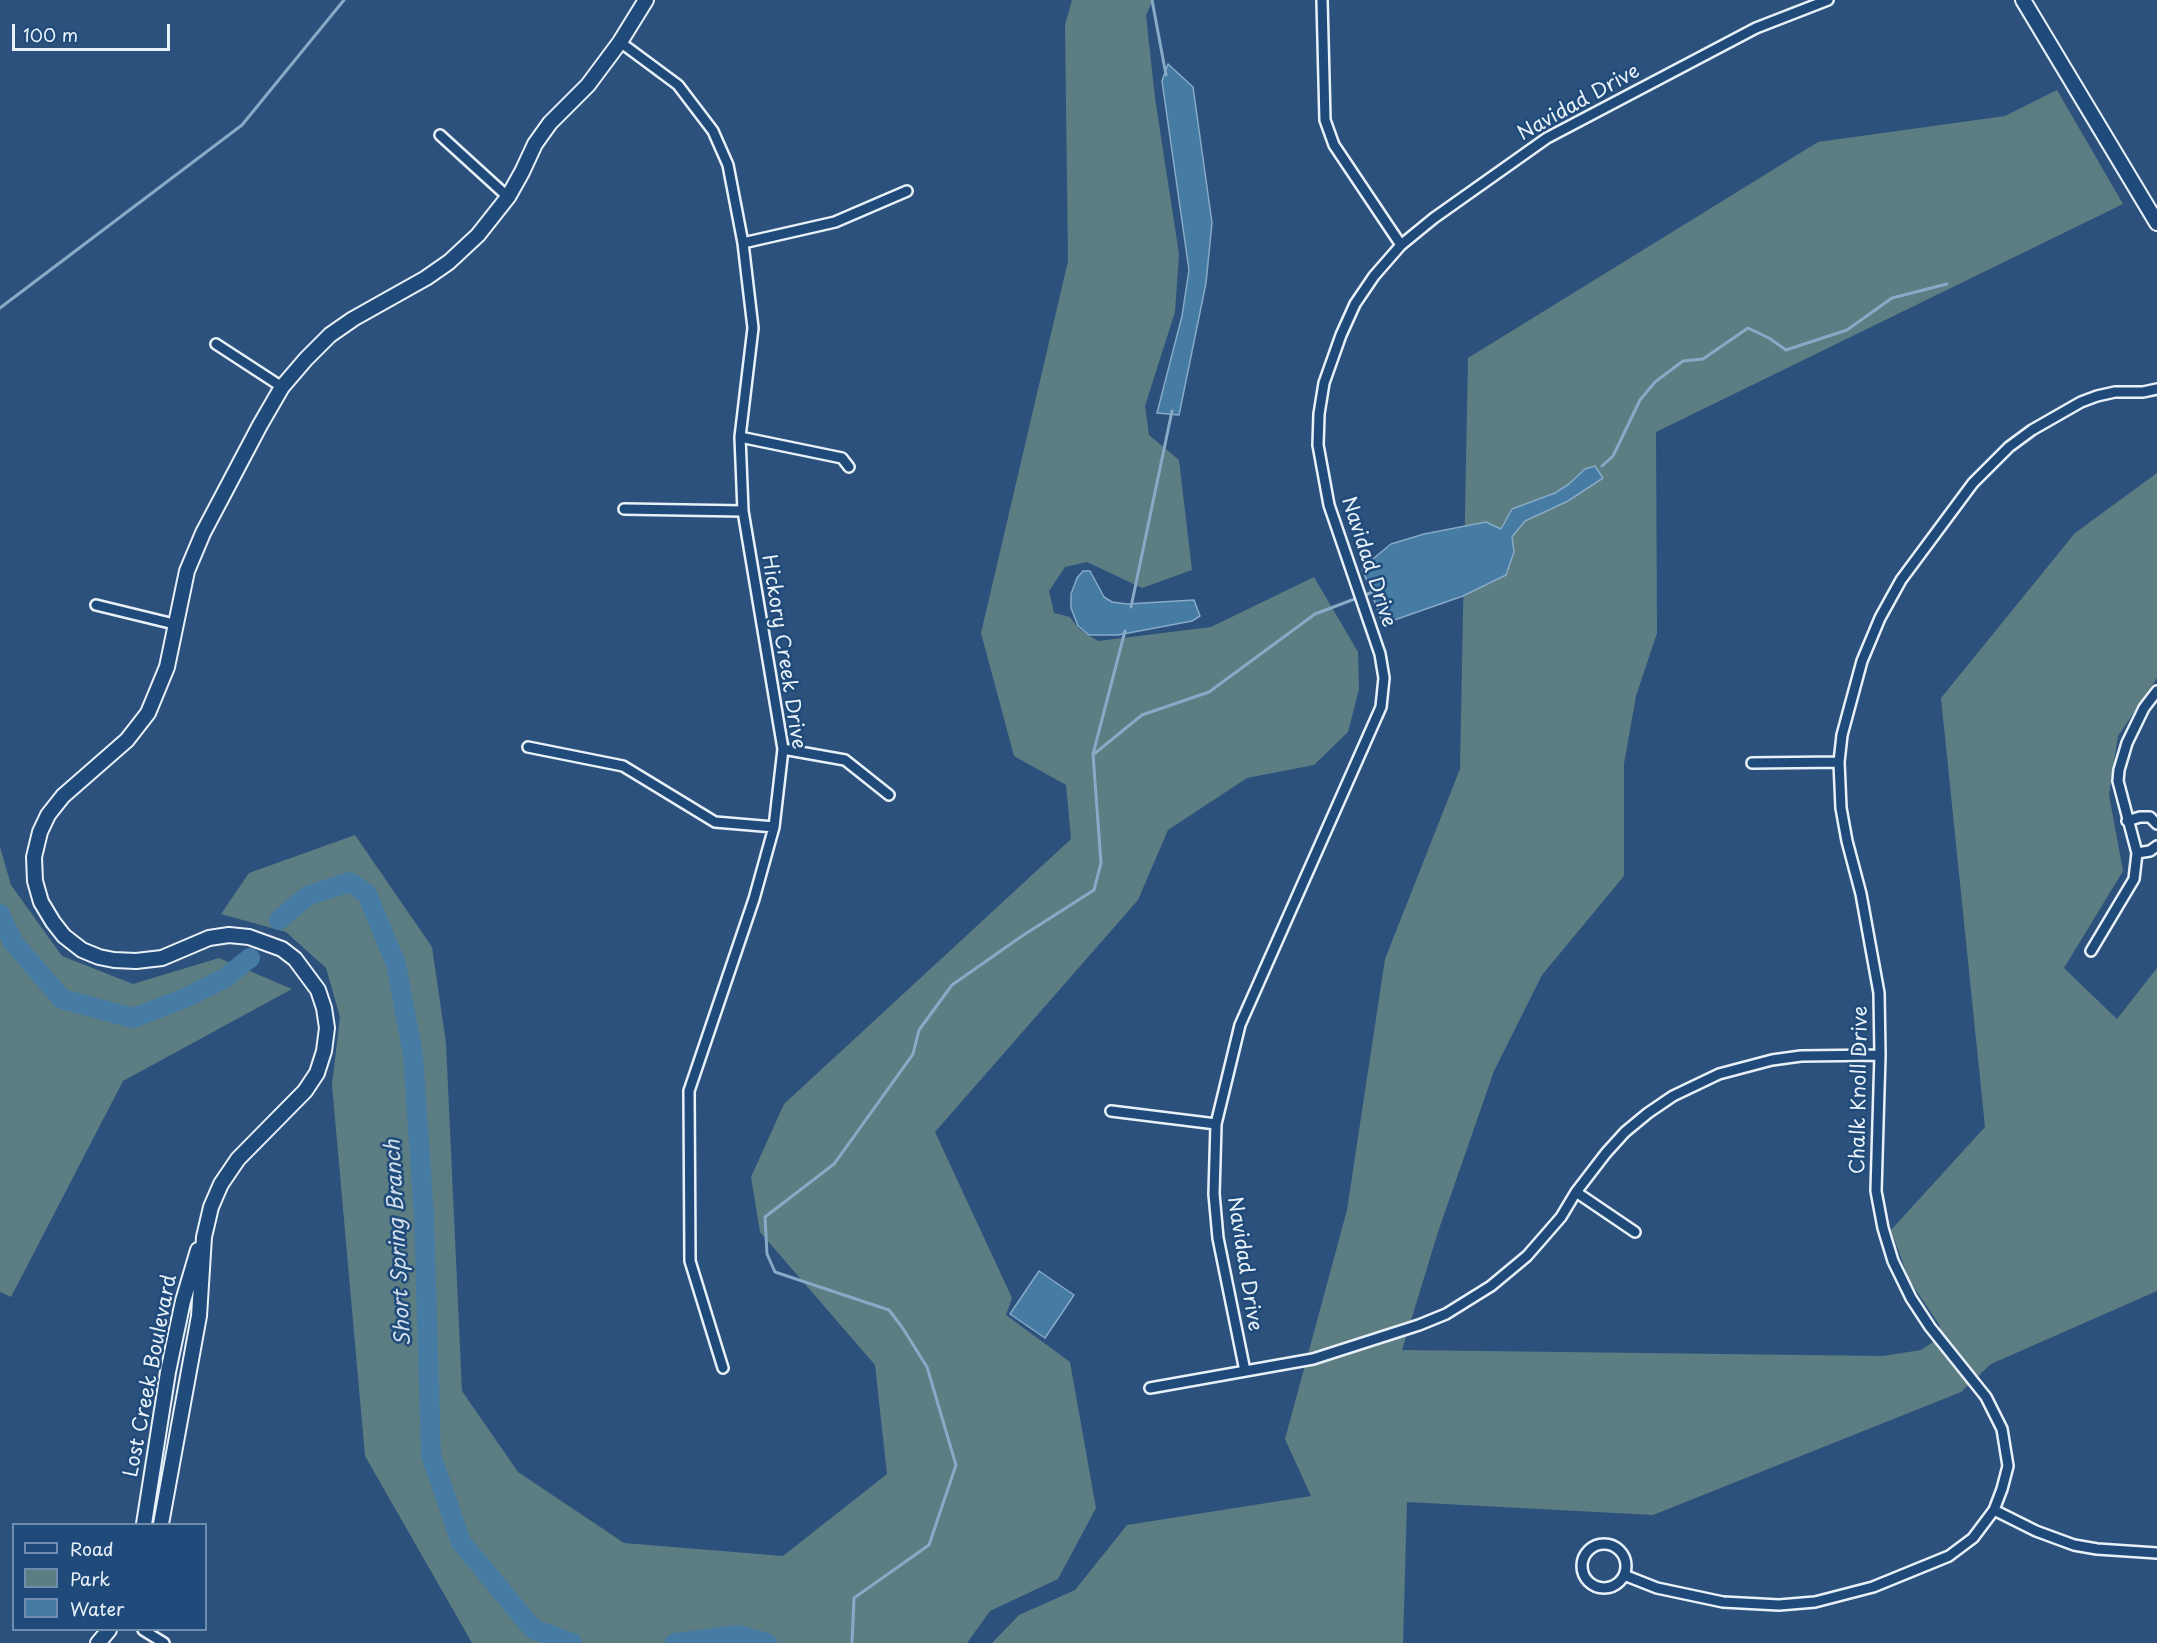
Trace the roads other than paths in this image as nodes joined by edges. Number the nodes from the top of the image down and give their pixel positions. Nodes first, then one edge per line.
1 (645, 0) edge
2 (1322, 0) edge
3 (1828, 0) edge
4 (2023, 0) edge
5 (620, 42) junction
6 (440, 135) dead end
7 (907, 191) dead end
8 (508, 197) junction
9 (2157, 223) edge
10 (743, 243) junction
11 (1401, 245) junction
12 (216, 344) dead end
13 (282, 387) junction
14 (2157, 389) edge
15 (740, 437) junction
16 (849, 467) dead end
17 (624, 509) dead end
18 (743, 511) junction
19 (96, 605) dead end
20 (174, 624) junction
21 (2157, 691) edge
22 (528, 747) dead end
23 (783, 749) junction
24 (1839, 762) junction
25 (1752, 763) dead end
26 (889, 795) dead end
27 (2127, 821) junction
28 (2157, 824) edge
29 (774, 827) junction
30 (2157, 846) edge
31 (2137, 853) junction
32 (2091, 951) dead end
33 (1880, 1055) junction
34 (1112, 1111) dead end
35 (1216, 1124) junction
36 (1576, 1192) junction
37 (1635, 1232) dead end
38 (204, 1237) junction
39 (723, 1368) dead end
40 (1245, 1371) junction
41 (1150, 1388) dead end
42 (151, 1478) junction
43 (170, 1480) junction
44 (1994, 1510) junction
45 (144, 1523) edge
46 (161, 1523) edge
47 (2157, 1553) edge
48 (1624, 1575) junction
49 (146, 1631) edge
50 (164, 1643) edge

1 - 5 street, Lost Creek Boulevard
2 - 11 street
3 - 11 street, Navidad Drive
4 - 9 street
5 - 8 street, Lost Creek Boulevard
5 - 10 street, Hickory Creek Drive
6 - 8 street
7 - 10 street
8 - 13 street, Lost Creek Boulevard
10 - 15 street, Hickory Creek Drive
11 - 35 street, Navidad Drive
12 - 13 street
13 - 20 street, Lost Creek Boulevard
14 - 24 street, Chalk Knoll Drive
15 - 16 street
15 - 18 street, Hickory Creek Drive
17 - 18 street
18 - 23 street, Hickory Creek Drive
19 - 20 street
20 - 38 street, Lost Creek Boulevard
21 - 27 street
22 - 29 street
23 - 26 street
23 - 29 street, Hickory Creek Drive
24 - 25 street
24 - 33 street, Chalk Knoll Drive
27 - 28 street
27 - 31 street
29 - 39 street, Hickory Creek Drive
30 - 31 street
31 - 32 street
33 - 36 street
33 - 44 street, Chalk Knoll Drive
34 - 35 street
35 - 40 street, Navidad Drive
36 - 37 street
36 - 40 street
38 - 42 street, Lost Creek Boulevard
38 - 43 street, Lost Creek Boulevard
40 - 41 street
42 - 43 street
42 - 45 street, Lost Creek Boulevard
43 - 46 street, Lost Creek Boulevard
44 - 47 street
44 - 48 street, Chalk Knoll Drive
48 - 48 street
49 - 50 street

